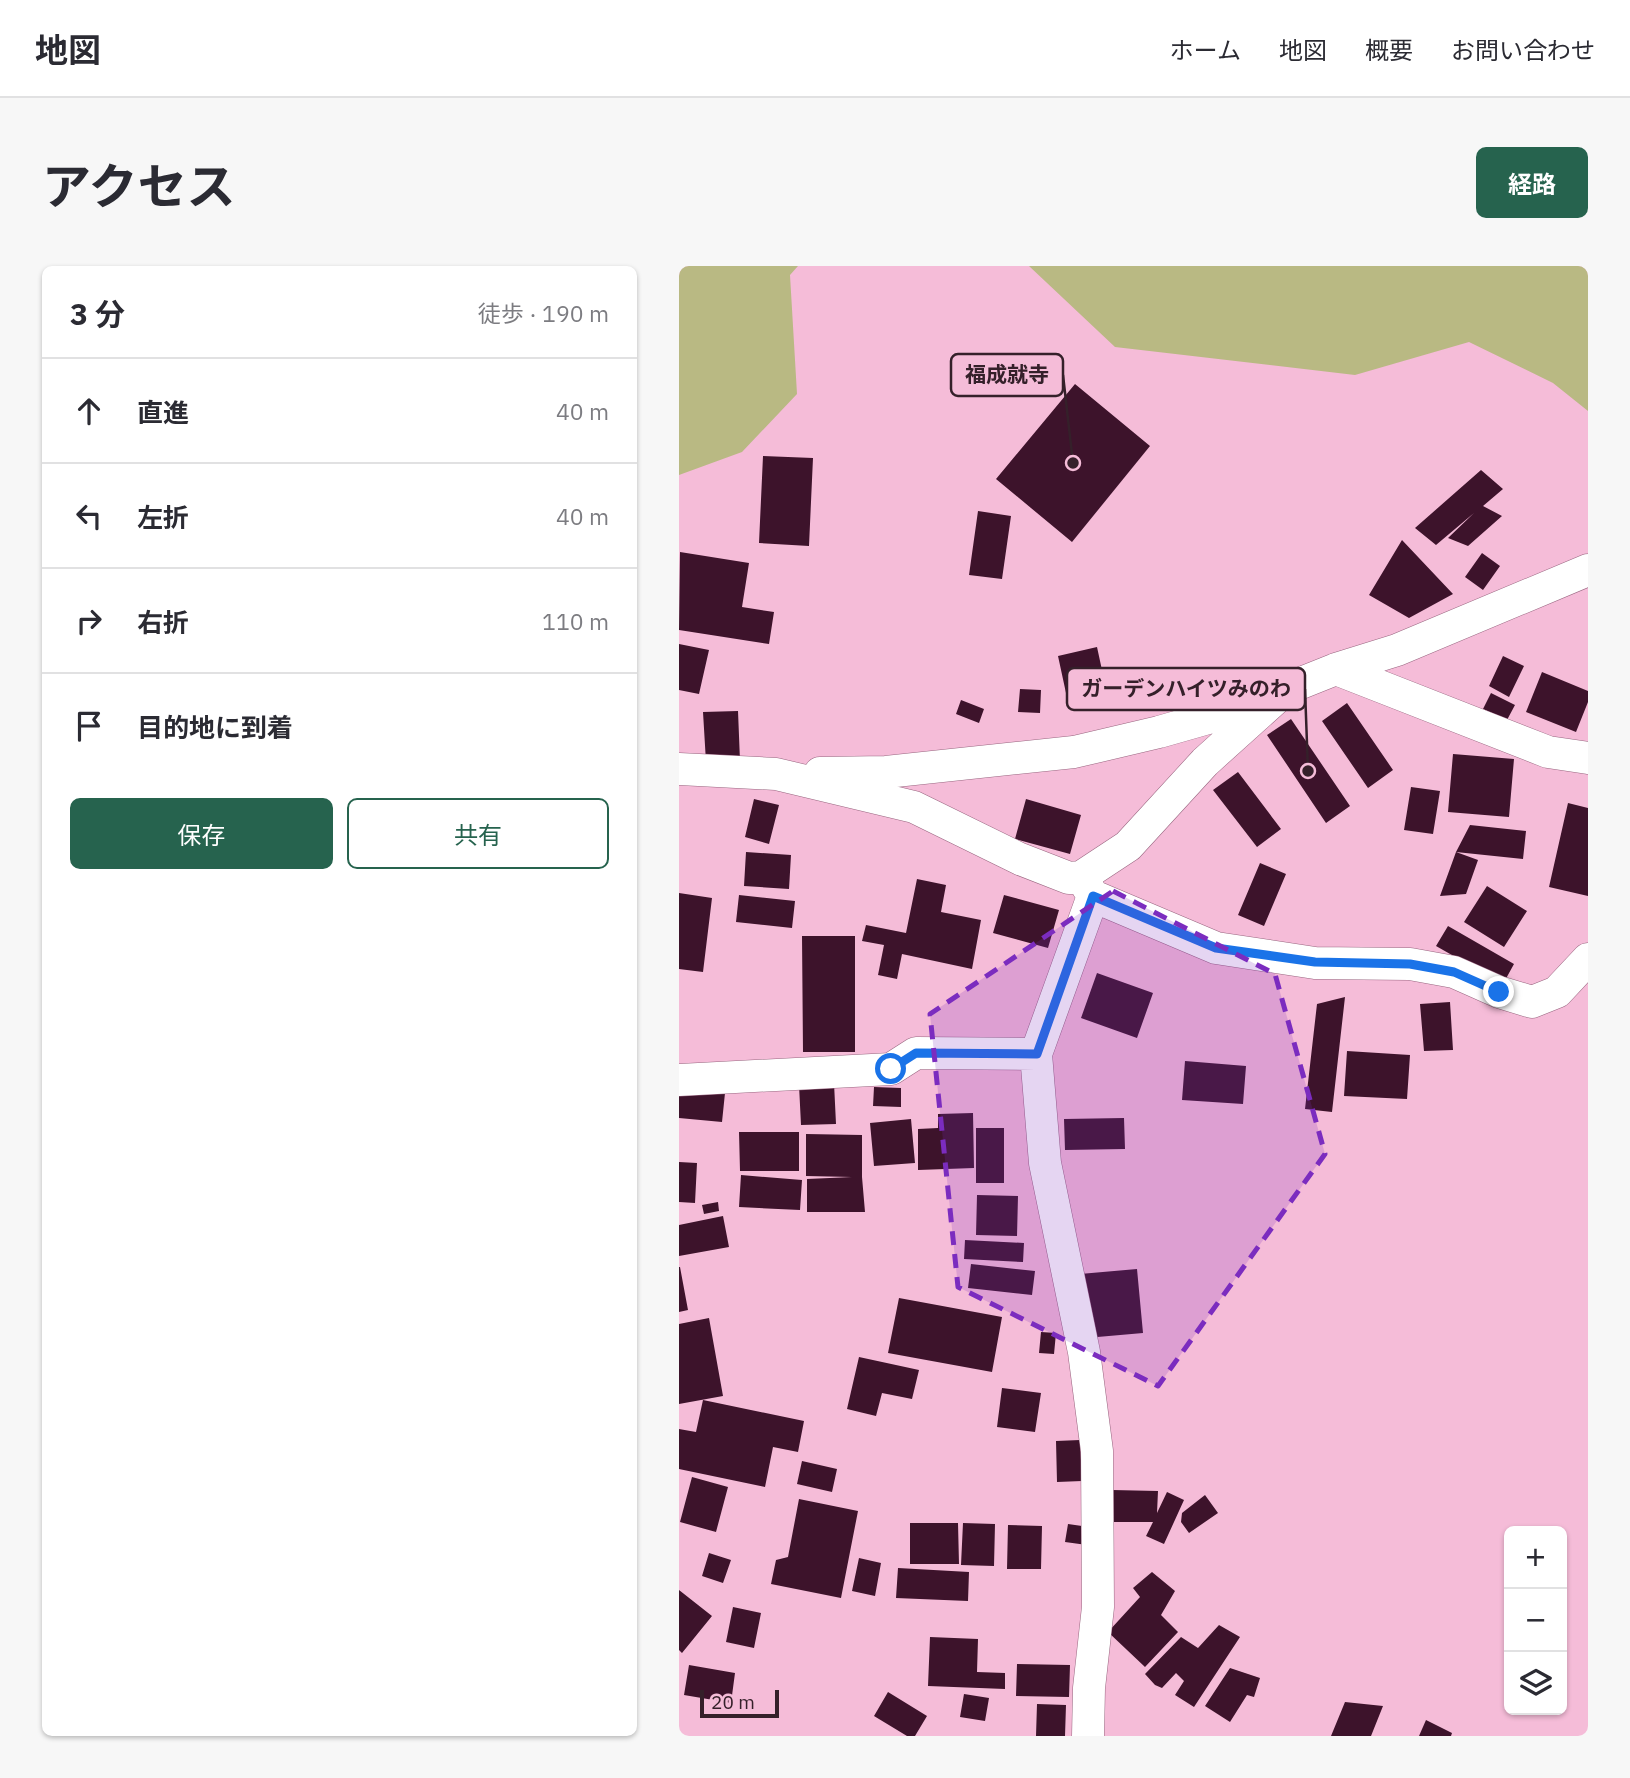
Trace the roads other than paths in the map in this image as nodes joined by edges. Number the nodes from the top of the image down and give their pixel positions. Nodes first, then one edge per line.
1 (1588, 570) edge
2 (1336, 669) junction
3 (1286, 689) junction
4 (1588, 758) edge
5 (679, 769) edge
6 (776, 774) junction
7 (1087, 886) junction
8 (1588, 959) edge
9 (1037, 1054) junction
10 (679, 1080) edge
11 (1088, 1736) edge

1 - 2 street
2 - 3 street
2 - 4 street
3 - 6 street
3 - 7 street
5 - 6 street
6 - 7 street
7 - 8 street
7 - 9 street
9 - 10 street
9 - 11 street

